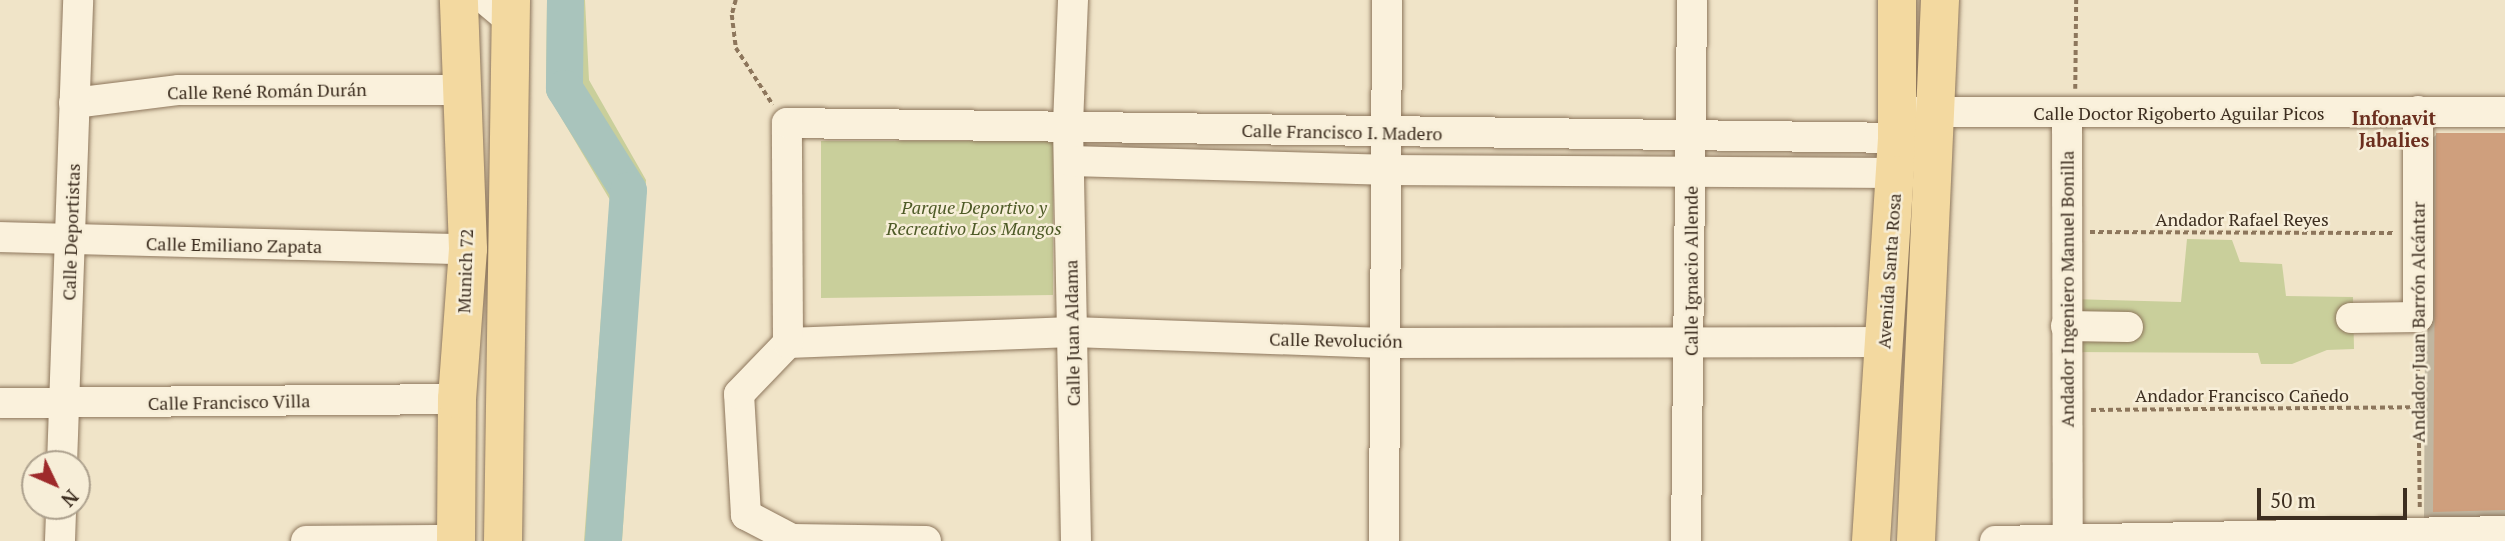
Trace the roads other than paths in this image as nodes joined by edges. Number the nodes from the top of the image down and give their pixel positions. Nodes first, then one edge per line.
1 (78, 0) edge
2 (459, 0) edge
3 (1073, 0) edge
4 (1387, 0) edge
5 (1692, 0) edge
6 (1896, 0) edge
7 (1940, 0) edge
8 (503, 7) edge
9 (460, 90) junction
10 (74, 103) junction
11 (2418, 111) junction
12 (2505, 112) edge
13 (1938, 113) junction
14 (2067, 114) junction
15 (1068, 125) junction
16 (1385, 134) junction
17 (1693, 134) junction
18 (1896, 141) junction
19 (1070, 161) junction
20 (1384, 170) junction
21 (1692, 170) junction
22 (0, 237) edge
23 (71, 243) junction
24 (468, 249) junction
25 (2351, 318) dead end
26 (2066, 326) junction
27 (2128, 327) dead end
28 (1072, 332) junction
29 (1691, 340) junction
30 (1885, 342) junction
31 (788, 343) junction
32 (1384, 343) junction
33 (457, 399) junction
34 (0, 403) edge
35 (64, 404) junction
36 (62, 450) edge
37 (61, 520) edge
38 (2505, 531) edge
39 (2067, 538) junction
40 (456, 540) edge
41 (60, 541) edge
42 (306, 541) edge
43 (503, 541) edge
44 (926, 541) edge
45 (1076, 541) edge
46 (1384, 541) edge
47 (1686, 541) edge
48 (1871, 541) edge
49 (1916, 541) edge
50 (1995, 541) edge

1 - 10 street, Calle Deportistas
2 - 9 main road, Munich 72
3 - 15 street, Calle Juan Aldama
4 - 16 street
5 - 17 street, Calle Ignacio Allende
6 - 18 main road, Avenida Santa Rosa
7 - 13 main road
8 - 43 main road
9 - 10 street, Calle René Román Durán
9 - 24 main road, Munich 72
10 - 23 street, Calle Deportistas
11 - 12 street, Calle Doctor Rigoberto Aguilar Picos
11 - 14 street, Calle Doctor Rigoberto Aguilar Picos
11 - 25 street, Andador Juan Barrón Alcántar
13 - 14 street, Calle Doctor Rigoberto Aguilar Picos
13 - 18 street, Calle Doctor Rigoberto Aguilar Picos
13 - 49 main road
14 - 26 street, Andador Ingeniero Manuel Bonilla
15 - 16 street, Calle Francisco I. Madero
15 - 19 street, Calle Juan Aldama
15 - 31 street, Calle Francisco I. Madero
16 - 17 street, Calle Francisco I. Madero
16 - 20 street
17 - 18 street, Calle Francisco I. Madero
17 - 21 street, Calle Ignacio Allende
18 - 21 street, Calle Francisco I. Madero
18 - 30 main road, Avenida Santa Rosa
19 - 20 street, Calle Francisco I. Madero
19 - 28 street, Calle Juan Aldama
20 - 21 street, Calle Francisco I. Madero
20 - 32 street
21 - 29 street, Calle Ignacio Allende
22 - 23 street, Calle Emiliano Zapata
23 - 24 street, Calle Emiliano Zapata
23 - 35 street, Calle Deportistas
24 - 33 main road, Munich 72
26 - 27 street
26 - 39 street, Andador Ingeniero Manuel Bonilla
28 - 31 street, Calle Revolución
28 - 32 street, Calle Revolución
28 - 45 street, Calle Juan Aldama
29 - 30 street, Calle Revolución
29 - 32 street, Calle Revolución
29 - 47 street, Calle Ignacio Allende
30 - 48 main road, Avenida Santa Rosa
31 - 44 street
32 - 46 street
33 - 35 street, Calle Francisco Villa
33 - 40 main road, Munich 72
34 - 35 street, Calle Francisco Villa
35 - 36 street, Calle Deportistas
37 - 41 street
38 - 39 street
39 - 50 street
40 - 42 street

